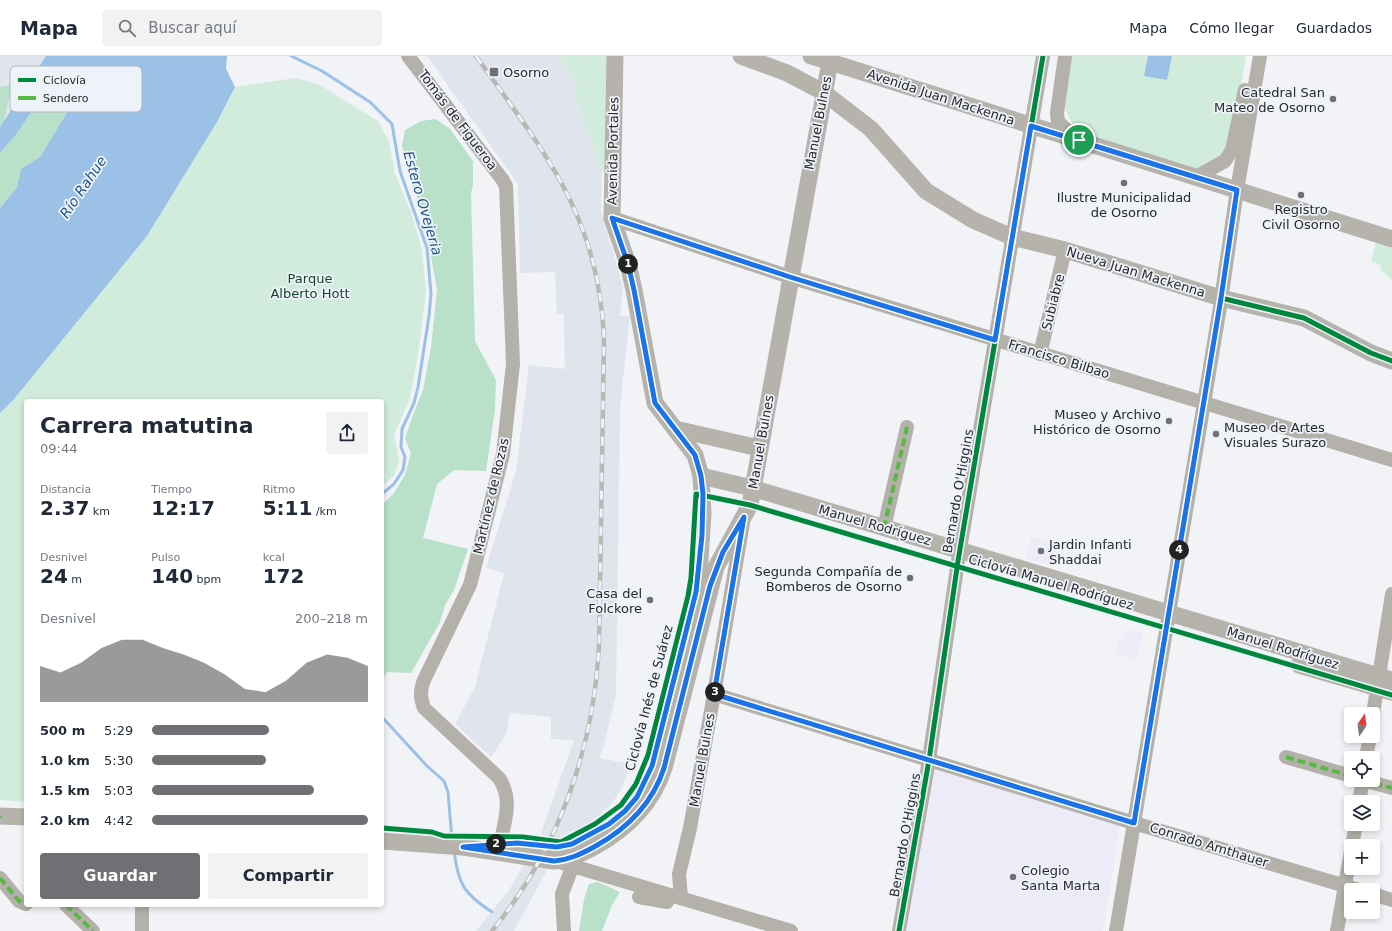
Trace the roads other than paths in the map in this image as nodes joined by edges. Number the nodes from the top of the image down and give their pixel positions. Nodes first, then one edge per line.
1 (408, 56) edge
2 (615, 56) edge
3 (741, 56) edge
4 (811, 56) edge
5 (1042, 56) edge
6 (1065, 56) edge
7 (1251, 56) edge
8 (1260, 56) edge
9 (830, 59) edge
10 (823, 92) junction
11 (1031, 126) junction
12 (1079, 140) junction
13 (1196, 177) junction
14 (506, 186) joint
15 (1237, 190) junction
16 (612, 218) junction
17 (1012, 237) junction
18 (1392, 239) edge
19 (1065, 250) junction
20 (790, 277) junction
21 (1221, 298) junction
22 (995, 340) junction
23 (1040, 354) junction
24 (1392, 361) edge
25 (1204, 402) junction
26 (907, 427) dead end
27 (675, 429) junction
28 (759, 448) junction
29 (695, 455) junction
30 (1392, 460) edge
31 (702, 482) junction
32 (752, 488) junction
33 (744, 517) junction
34 (884, 528) junction
35 (959, 556) junction
36 (1392, 594) edge
37 (1168, 619) junction
38 (1385, 684) edge
39 (714, 694) junction
40 (1376, 707) edge
41 (672, 714) junction
42 (1286, 757) dead end
43 (929, 760) junction
44 (1344, 774) edge
45 (1380, 785) edge
46 (1392, 788) edge
47 (0, 816) edge
48 (24, 818) edge
49 (1134, 823) junction
50 (384, 841) edge
51 (500, 844) junction
52 (463, 847) junction
53 (554, 861) junction
54 (573, 865) junction
55 (0, 878) edge
56 (1344, 886) edge
57 (1344, 892) edge
58 (1380, 896) edge
59 (639, 897) dead end
60 (681, 898) junction
61 (1392, 900) edge
62 (24, 903) edge
63 (68, 907) edge
64 (142, 907) edge
65 (93, 931) edge
66 (142, 931) edge
67 (564, 931) edge
68 (791, 931) edge
69 (899, 931) edge
70 (1116, 931) edge
71 (1337, 931) edge

1 - 14 street, Tomás de Figueroa
2 - 16 main road, Avenida Portales
3 - 10 main road
4 - 9 main road, Avenida Juan Mackenna
5 - 11 street, Bernardo O'Higgins
6 - 12 street
7 - 13 street
8 - 15 street
9 - 10 main road, Manuel Bulnes
9 - 11 main road, Avenida Juan Mackenna
10 - 17 main road
10 - 20 main road, Manuel Bulnes
11 - 12 main road, Avenida Juan Mackenna
11 - 17 street, Bernardo O'Higgins
12 - 13 main road, Avenida Juan Mackenna
13 - 15 main road, Avenida Juan Mackenna
14 - 51 street, Martínez de Rozas
15 - 18 main road, Avenida Juan Mackenna
15 - 21 street
16 - 20 street, Francisco Bilbao
16 - 27 main road, Avenida Portales
17 - 19 main road, Nueva Juan Mackenna
17 - 22 street, Bernardo O'Higgins
19 - 21 main road, Nueva Juan Mackenna
19 - 23 street, Subiabre
20 - 22 street, Francisco Bilbao
20 - 28 main road, Manuel Bulnes
21 - 24 main road, Nueva Juan Mackenna
21 - 25 street
22 - 23 street, Francisco Bilbao
22 - 35 street, Bernardo O'Higgins
23 - 25 street, Francisco Bilbao
25 - 30 street, Francisco Bilbao
25 - 37 street
26 - 34 street
27 - 28 main road
27 - 29 main road, Avenida Portales
28 - 32 main road, Manuel Bulnes
29 - 31 main road, Avenida Portales
29 - 32 main road
31 - 32 main road, Manuel Rodríguez
31 - 41 main road, Avenida Portales
32 - 33 main road, Manuel Bulnes
32 - 34 main road, Manuel Rodríguez
32 - 35 main road, Manuel Rodríguez
33 - 39 street, Manuel Bulnes
33 - 41 main road
34 - 35 main road, Manuel Rodríguez
35 - 37 main road, Manuel Rodríguez
35 - 43 street, Bernardo O'Higgins
36 - 38 street
37 - 38 main road, Manuel Rodríguez
37 - 49 street
38 - 40 street
39 - 43 street, Conrado Amthauer
39 - 60 street, Manuel Bulnes
41 - 51 main road
41 - 53 main road
42 - 44 street
43 - 49 street, Conrado Amthauer
43 - 69 street, Bernardo O'Higgins
45 - 46 street
47 - 48 main road
49 - 56 street, Conrado Amthauer
49 - 70 street
50 - 52 main road
51 - 52 main road
52 - 53 main road
53 - 54 street
54 - 60 street
54 - 67 street
55 - 62 street
57 - 71 street
58 - 61 street
59 - 60 street
60 - 68 street
63 - 65 street
64 - 66 street

